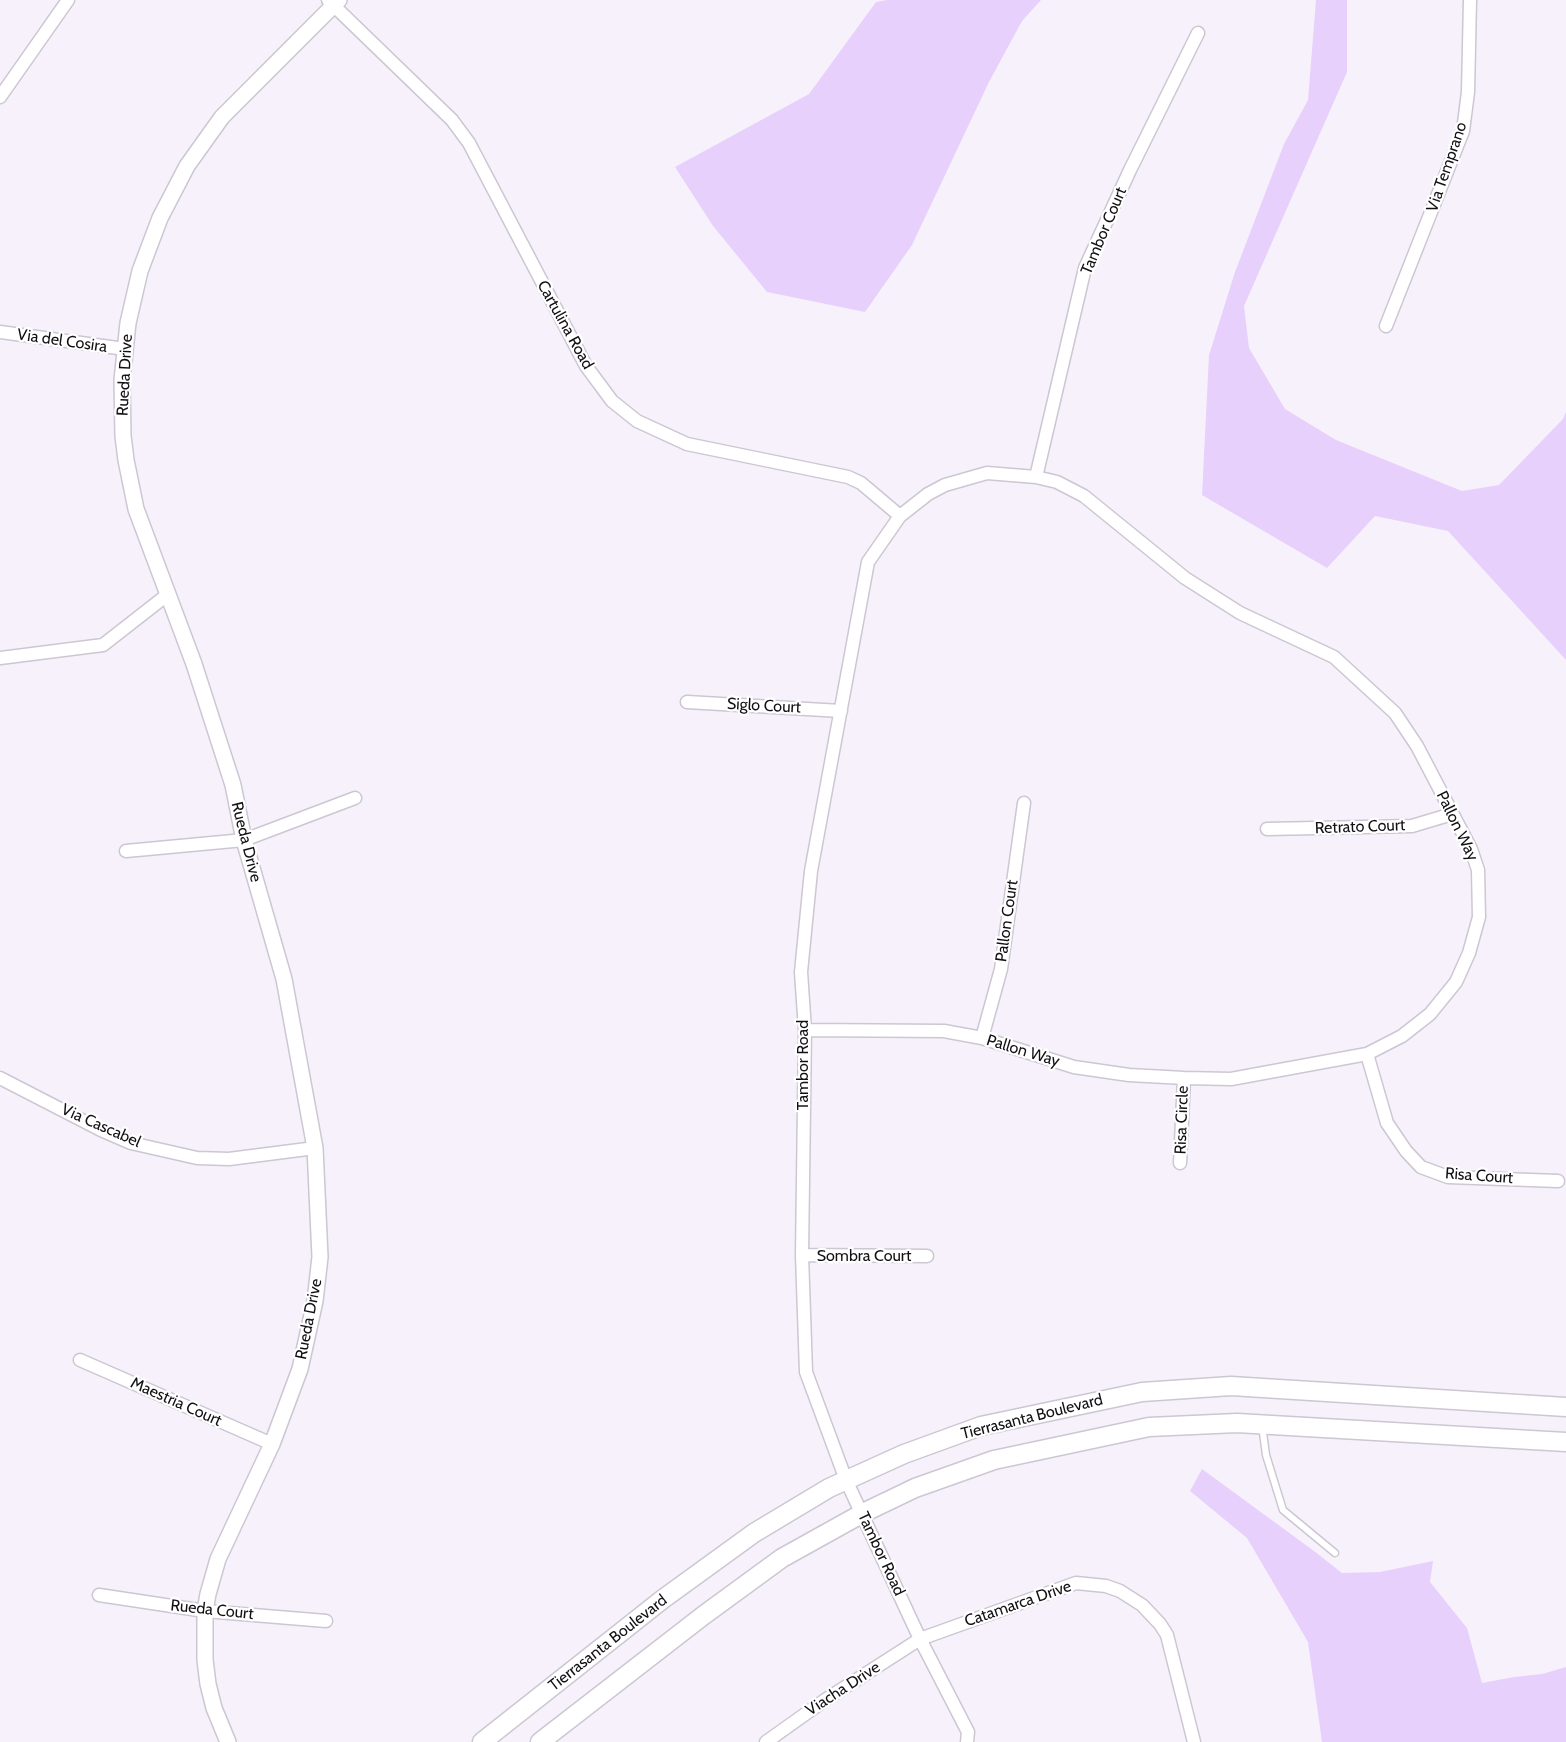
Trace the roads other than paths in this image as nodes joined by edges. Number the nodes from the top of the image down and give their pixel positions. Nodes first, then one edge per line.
1 (68, 0) edge
2 (1470, 0) edge
3 (334, 2) edge
4 (1198, 33) dead end
5 (0, 97) edge
6 (1386, 326) dead end
7 (0, 332) edge
8 (125, 349) junction
9 (1036, 477) junction
10 (900, 516) junction
11 (167, 595) junction
12 (0, 658) edge
13 (687, 702) dead end
14 (841, 711) junction
15 (355, 798) dead end
16 (1024, 803) dead end
17 (1452, 814) junction
18 (1267, 830) dead end
19 (244, 840) junction
20 (126, 851) dead end
21 (804, 1030) junction
22 (982, 1038) junction
23 (1367, 1054) junction
24 (0, 1078) edge
25 (1184, 1078) junction
26 (315, 1148) junction
27 (1180, 1163) dead end
28 (1558, 1181) dead end
29 (802, 1255) junction
30 (927, 1256) dead end
31 (80, 1360) dead end
32 (1566, 1407) edge
33 (1262, 1425) junction
34 (1566, 1442) edge
35 (272, 1444) junction
36 (846, 1480) junction
37 (863, 1513) junction
38 (1335, 1553) dead end
39 (99, 1595) dead end
40 (206, 1611) junction
41 (326, 1621) dead end
42 (920, 1639) junction
43 (228, 1742) edge
44 (482, 1742) edge
45 (540, 1742) edge
46 (766, 1742) edge
47 (967, 1742) edge
48 (1194, 1742) edge

1 - 5 street
2 - 6 street, Via Temprano
3 - 8 street, Rueda Drive
3 - 10 street, Cartulina Road
4 - 9 street, Tambor Court
7 - 8 street, Via del Cosira
8 - 11 street, Rueda Drive
9 - 10 street, Tambor Road
9 - 17 street, Pallon Way
10 - 14 street, Tambor Road
11 - 12 street
11 - 19 street, Rueda Drive
13 - 14 street, Siglo Court
14 - 21 street, Tambor Road
15 - 19 street
16 - 22 street, Pallon Court
17 - 18 street, Retrato Court
17 - 23 street, Pallon Way
19 - 20 street
19 - 26 street, Rueda Drive
21 - 22 street, Pallon Way
21 - 29 street, Tambor Road
22 - 25 street, Pallon Way
23 - 25 street, Pallon Way
23 - 28 street, Risa Court
24 - 26 street, Via Cascabel
25 - 27 street, Risa Circle
26 - 35 street, Rueda Drive
29 - 30 street, Sombra Court
29 - 36 street, Tambor Road
31 - 35 street, Maestria Court
32 - 36 main road, Tierrasanta Boulevard
33 - 34 main road, Tierrasanta Boulevard
33 - 37 main road, Tierrasanta Boulevard
33 - 38 lane
35 - 40 street, Rueda Drive
36 - 37 street, Tambor Road
36 - 44 main road, Tierrasanta Boulevard
37 - 42 street, Tambor Road
37 - 45 main road, Tierrasanta Boulevard
39 - 40 street, Rueda Court
40 - 41 street, Rueda Court
40 - 43 street, Rueda Drive
42 - 46 street, Viacha Drive
42 - 47 street, Tambor Road
42 - 48 street, Catamarca Drive

